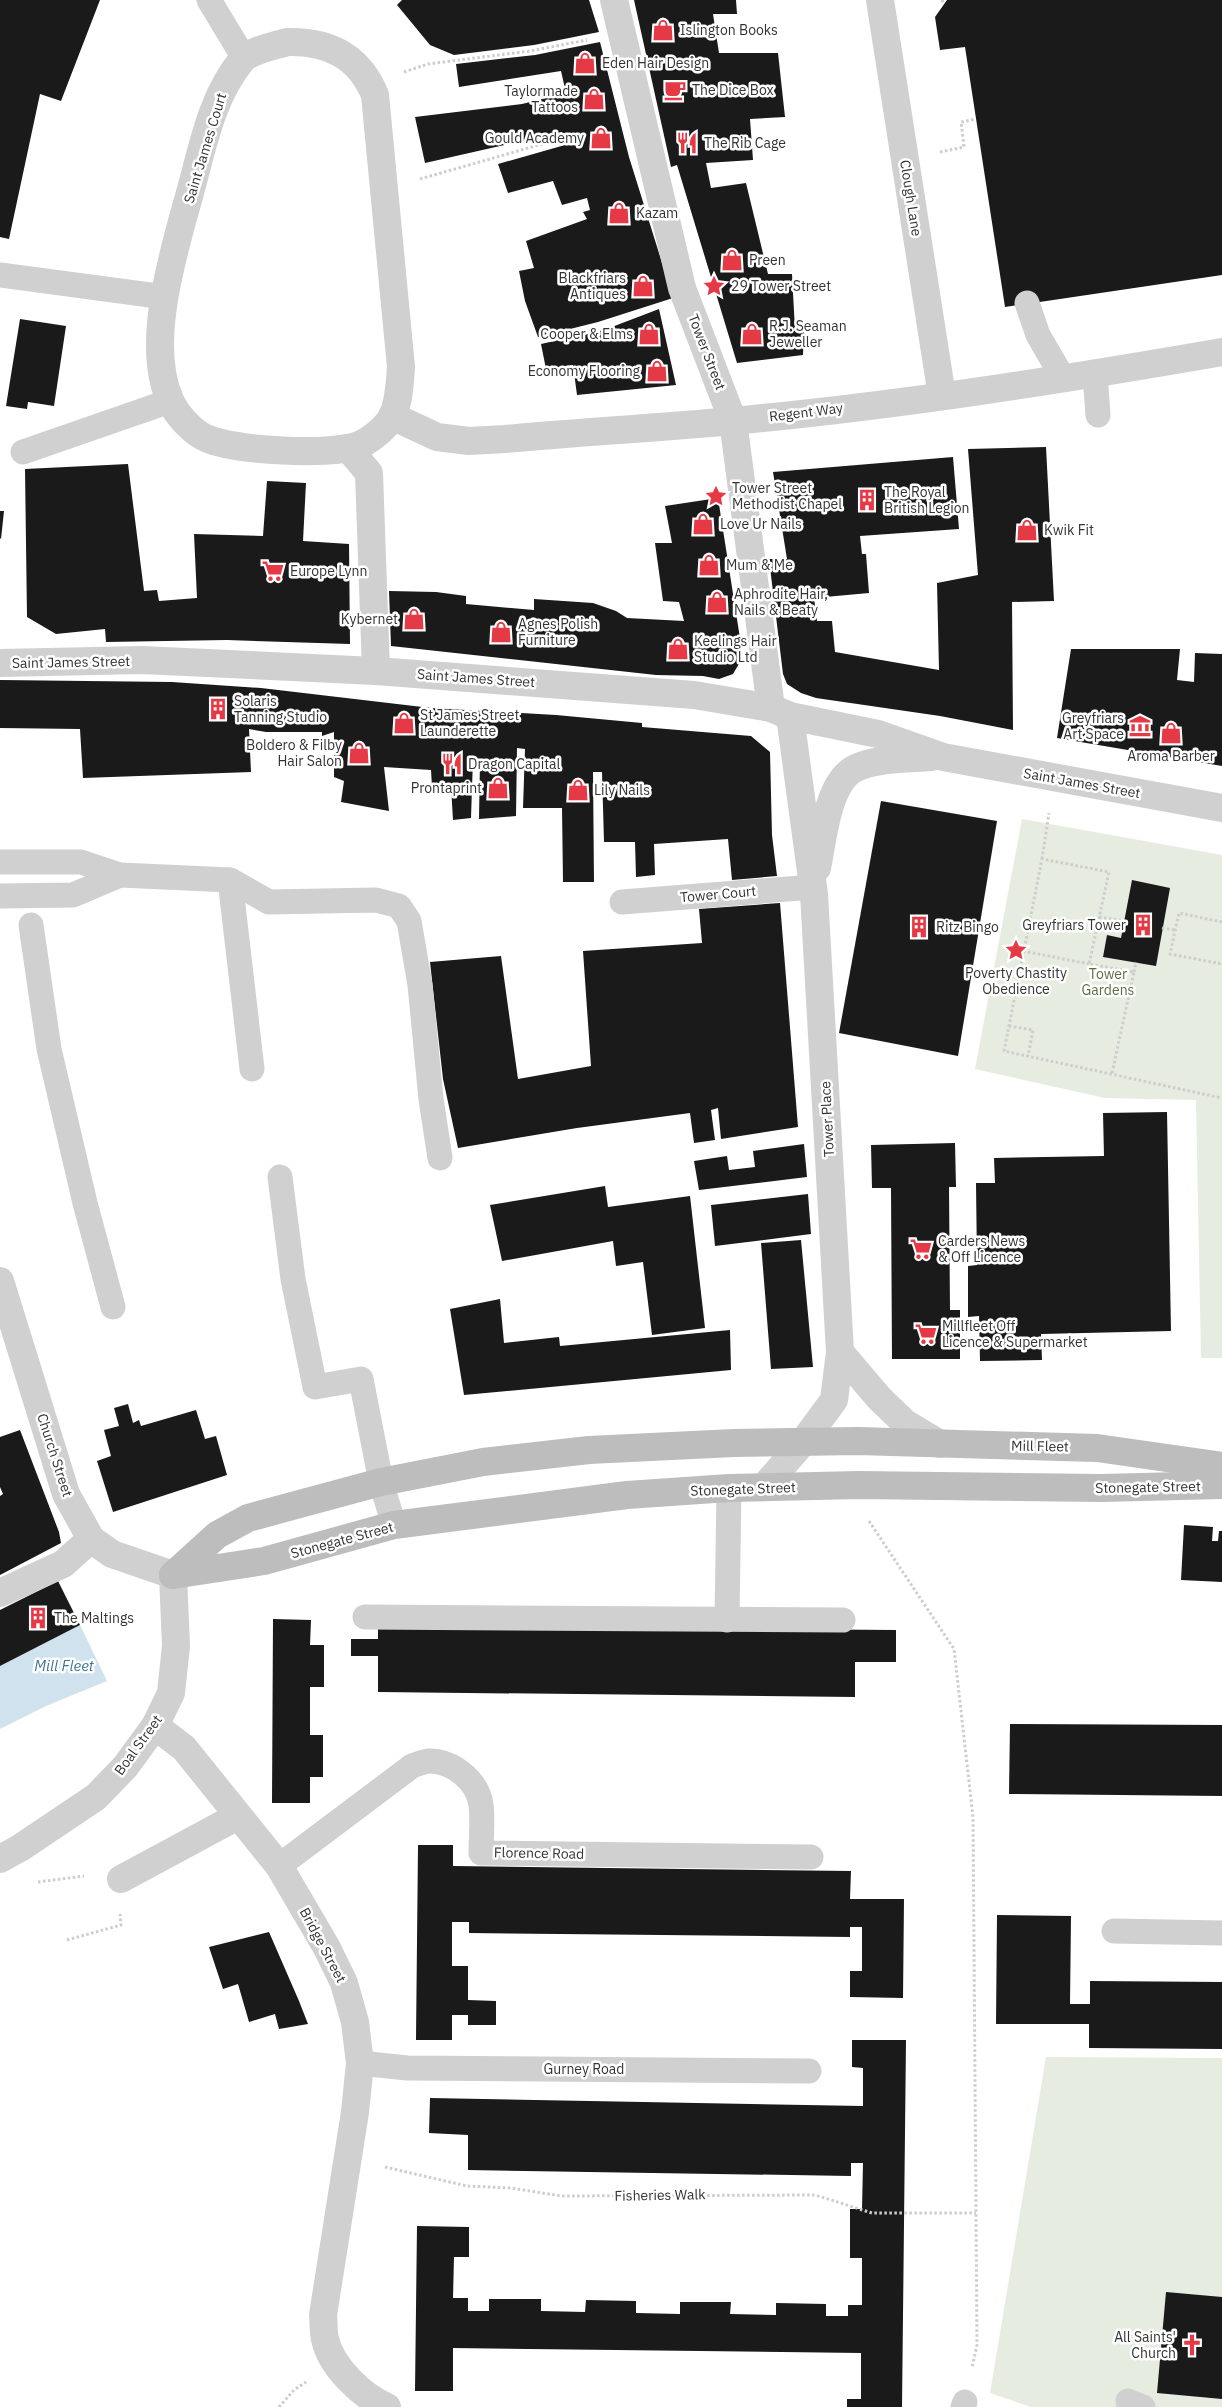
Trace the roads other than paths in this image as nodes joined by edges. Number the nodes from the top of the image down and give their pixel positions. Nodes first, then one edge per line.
1 (209, 0) edge
2 (614, 0) edge
3 (880, 0) edge
4 (244, 58) junction
5 (0, 274) edge
6 (165, 297) junction
7 (1027, 304) dead end
8 (1222, 352) edge
9 (1094, 374) junction
10 (1063, 378) junction
11 (942, 396) junction
12 (170, 401) junction
13 (1098, 415) dead end
14 (392, 416) junction
15 (733, 421) junction
16 (348, 448) junction
17 (23, 452) dead end
18 (0, 663) edge
19 (376, 671) junction
20 (780, 712) junction
21 (943, 757) junction
22 (854, 769) joint
23 (1222, 808) edge
24 (0, 862) edge
25 (120, 875) junction
26 (230, 880) junction
27 (813, 887) junction
28 (0, 896) edge
29 (622, 902) dead end
30 (31, 925) dead end
31 (252, 1069) dead end
32 (440, 1158) dead end
33 (280, 1177) dead end
34 (0, 1281) edge
35 (113, 1308) dead end
36 (840, 1352) junction
37 (803, 1442) junction
38 (940, 1444) junction
39 (1222, 1466) edge
40 (381, 1482) junction
41 (1222, 1485) edge
42 (764, 1487) junction
43 (729, 1488) junction
44 (394, 1525) junction
45 (91, 1539) junction
46 (173, 1575) junction
47 (0, 1593) edge
48 (365, 1618) dead end
49 (727, 1620) junction
50 (843, 1620) dead end
51 (156, 1726) junction
52 (238, 1816) junction
53 (811, 1857) dead end
54 (0, 1859) edge
55 (279, 1866) junction
56 (121, 1879) road end
57 (1114, 1931) dead end
58 (1222, 1933) edge
59 (360, 2063) junction
60 (809, 2070) dead end
61 (387, 2407) edge

1 - 4 lane
2 - 15 street, Tower Street
3 - 11 street, Clough Lane
4 - 6 street, Saint James Court
4 - 14 street, Saint James Court
5 - 6 lane
6 - 12 street, Saint James Court
7 - 10 lane
8 - 9 street, Regent Way
9 - 10 street, Regent Way
9 - 13 lane
10 - 11 street, Regent Way
11 - 15 street, Regent Way
12 - 16 street, Saint James Court
12 - 17 lane
14 - 15 street, Regent Way
14 - 16 street, Saint James Court
15 - 20 street, Tower Street
16 - 19 street
18 - 19 street, Saint James Street
19 - 20 street, Saint James Street
20 - 21 street, Saint James Street
20 - 27 street, Tower Place
21 - 22 street, Saint James Street
21 - 23 street, Saint James Street
22 - 27 street, Tower Place
24 - 25 lane
25 - 26 lane
25 - 28 lane
26 - 31 lane
26 - 32 lane
27 - 29 lane, Tower Court
27 - 36 street, Tower Place
30 - 35 lane
33 - 40 lane
34 - 45 street, Church Street
36 - 37 street, Tower Place
36 - 38 street
37 - 38 street, Mill Fleet
37 - 40 street
37 - 42 street, Tower Place
38 - 39 street, Mill Fleet
40 - 44 lane
40 - 46 street
41 - 42 street, Stonegate Street
42 - 43 street, Stonegate Street
43 - 44 street, Stonegate Street
43 - 49 lane
44 - 46 street, Stonegate Street
45 - 46 street, Church Street
45 - 47 street
46 - 51 street, Boal Street
48 - 49 lane
49 - 50 lane
51 - 52 street, Bridge Street
51 - 54 street, Boal Street
52 - 55 street, Bridge Street
52 - 56 street
53 - 55 lane, Florence Road
55 - 59 street, Bridge Street
57 - 58 lane
59 - 60 lane, Gurney Road
59 - 61 street, Bridge Street

